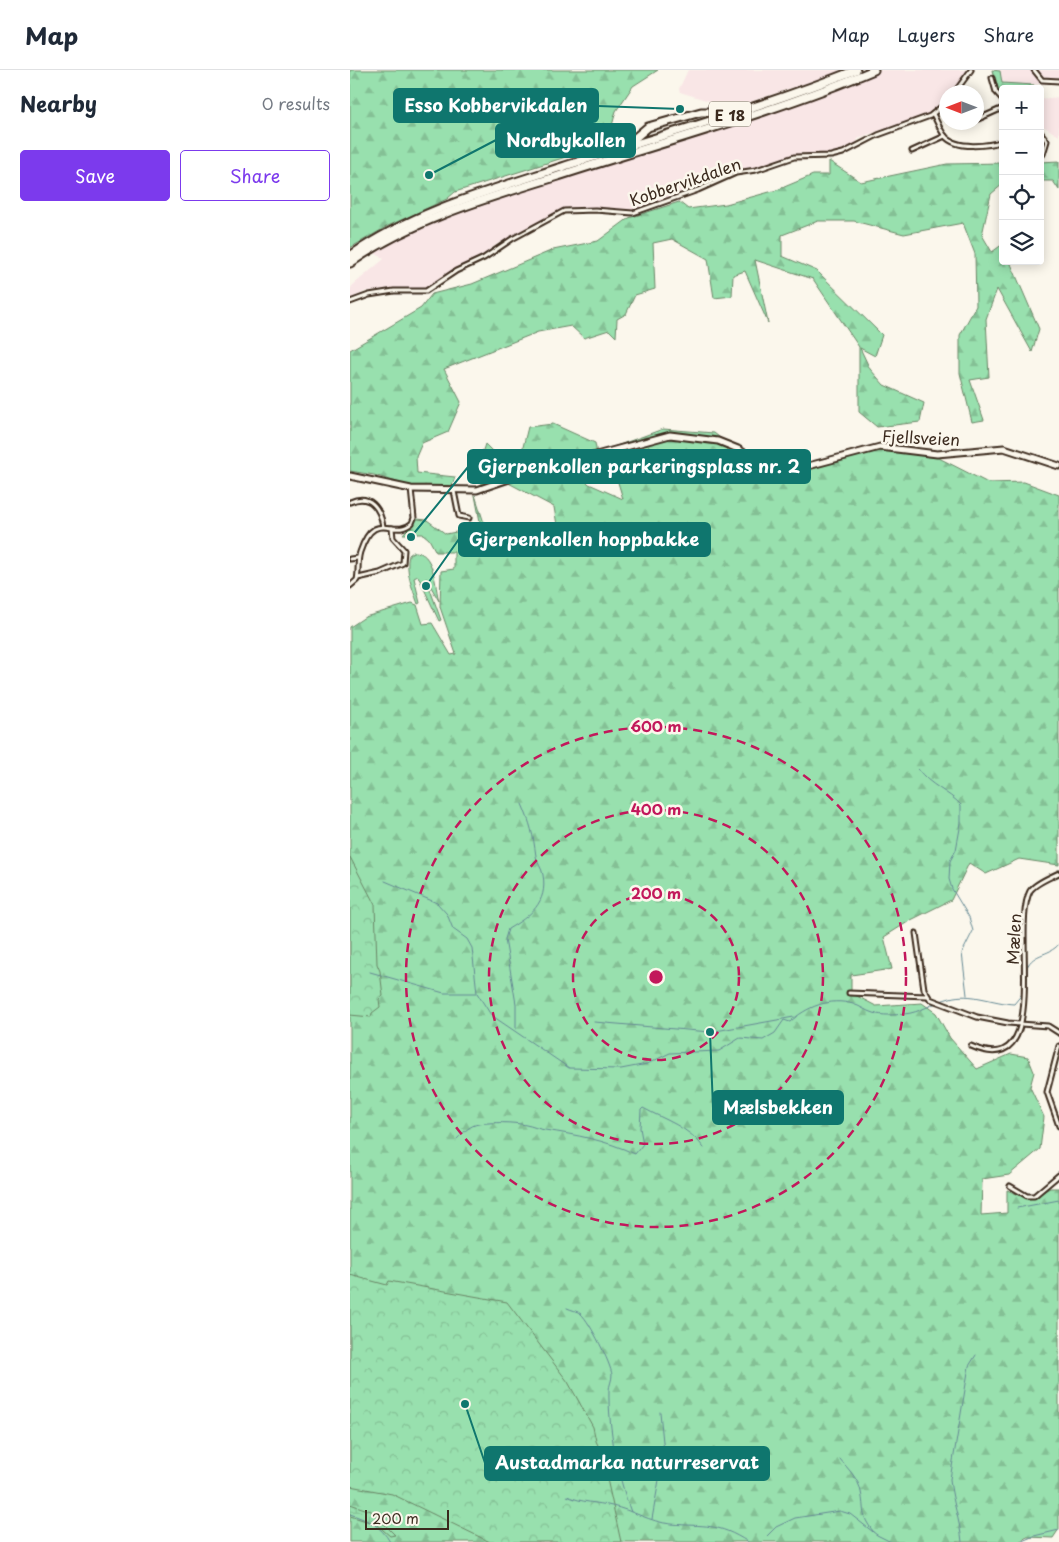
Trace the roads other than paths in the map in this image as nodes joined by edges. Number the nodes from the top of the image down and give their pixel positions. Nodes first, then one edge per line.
1 (856, 70) edge
2 (874, 70) edge
3 (971, 70) edge
4 (1034, 70) edge
5 (992, 78) dead end
6 (1059, 81) edge
7 (960, 85) edge
8 (999, 95) edge
9 (939, 108) edge
10 (744, 109) junction
11 (999, 110) edge
12 (933, 114) junction
13 (984, 116) edge
14 (944, 136) junction
15 (1044, 137) edge
16 (999, 142) edge
17 (912, 151) dead end
18 (1044, 151) edge
19 (604, 154) junction
20 (350, 256) edge
21 (350, 264) edge
22 (350, 302) edge
23 (1059, 466) edge
24 (350, 476) edge
25 (411, 489) junction
26 (454, 490) junction
27 (350, 502) edge
28 (469, 518) dead end
29 (383, 526) junction
30 (392, 528) junction
31 (358, 558) junction
32 (350, 559) edge
33 (358, 578) junction
34 (350, 586) edge
35 (1059, 872) edge
36 (916, 933) dead end
37 (849, 993) dead end
38 (927, 996) junction
39 (1022, 1024) junction
40 (1059, 1033) edge
41 (971, 1046) dead end
42 (1059, 1046) edge
43 (1059, 1126) edge
44 (1059, 1176) edge
45 (1010, 1186) dead end

1 - 10 highway, E 18
2 - 21 highway, E 18
3 - 7 street
4 - 6 street
5 - 8 street
9 - 12 street, Kobbervikdalen
10 - 19 highway, E 18
10 - 19 highway
11 - 13 street
12 - 14 street
12 - 22 street, Kobbervikdalen
14 - 16 street
14 - 17 street
15 - 18 street
19 - 20 highway, E 18
23 - 26 main road, Fjellsveien
24 - 25 main road, Fjellsveien
25 - 26 main road, Fjellsveien
25 - 30 street
26 - 28 street
27 - 29 street
29 - 30 street
29 - 31 street
30 - 33 street
31 - 32 street
31 - 33 street
33 - 34 street
35 - 39 street, Mælen
36 - 38 street
37 - 38 street
38 - 39 street
39 - 40 street
39 - 41 street
42 - 43 street
44 - 45 street

